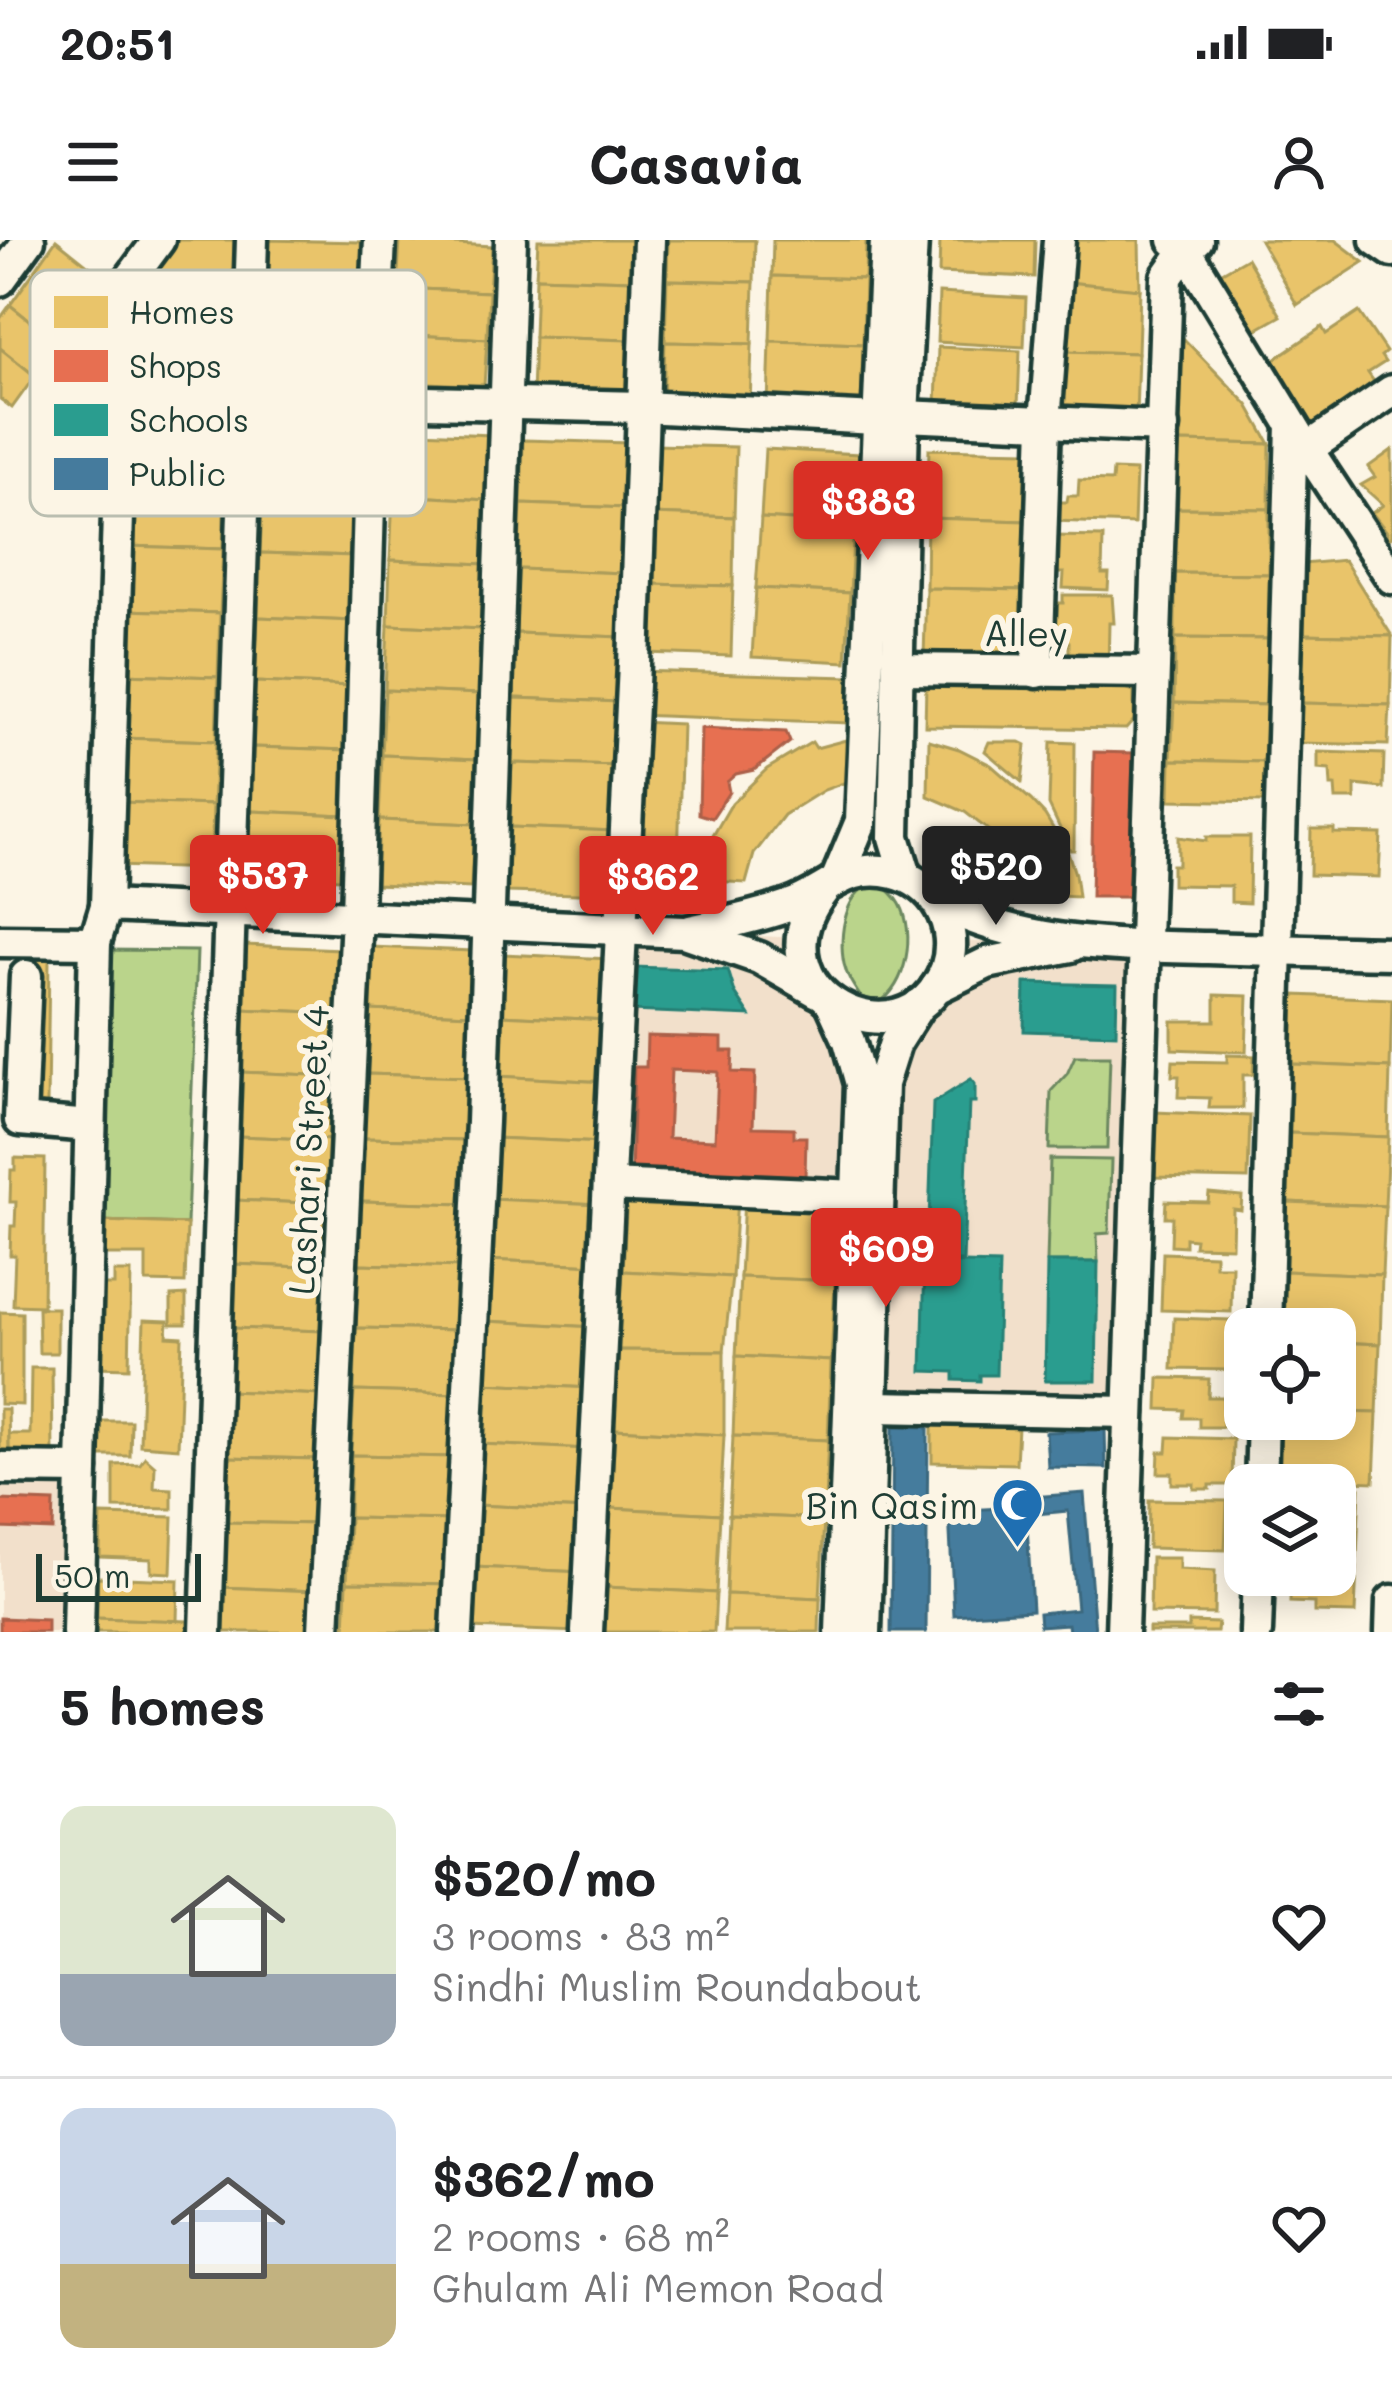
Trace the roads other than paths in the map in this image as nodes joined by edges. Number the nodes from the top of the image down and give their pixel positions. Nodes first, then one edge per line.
1 (29, 240) edge
2 (158, 240) edge
3 (252, 240) edge
4 (380, 240) edge
5 (511, 240) edge
6 (649, 240) edge
7 (886, 240) edge
8 (913, 240) edge
9 (1059, 240) edge
10 (1376, 240) edge
11 (1186, 243) edge
12 (1392, 251) edge
13 (136, 270) edge
14 (251, 270) edge
15 (379, 270) edge
16 (0, 280) edge
17 (1392, 391) edge
18 (426, 403) edge
19 (505, 405) junction
20 (643, 407) junction
21 (890, 417) junction
22 (1045, 422) junction
23 (1162, 427) junction
24 (1300, 437) junction
25 (118, 516) edge
26 (243, 516) edge
27 (369, 516) edge
28 (1392, 578) edge
29 (899, 669) junction
30 (1036, 672) junction
31 (1152, 672) junction
32 (906, 876) junction
33 (830, 886) junction
34 (938, 902) junction
35 (106, 906) junction
36 (230, 910) junction
37 (357, 915) junction
38 (490, 921) junction
39 (621, 929) junction
40 (684, 932) junction
41 (0, 941) edge
42 (94, 941) junction
43 (1083, 944) junction
44 (1145, 946) junction
45 (1279, 950) junction
46 (1392, 953) edge
47 (26, 976) dead end
48 (928, 996) junction
49 (826, 999) junction
50 (90, 1126) junction
51 (609, 1185) junction
52 (857, 1196) junction
53 (1267, 1308) edge
54 (873, 1407) junction
55 (1129, 1412) junction
56 (0, 1468) edge
57 (82, 1468) junction
58 (1257, 1596) edge
59 (1392, 1601) edge
60 (78, 1632) edge
61 (206, 1632) edge
62 (324, 1632) edge
63 (458, 1632) edge
64 (587, 1632) edge
65 (841, 1632) edge
66 (865, 1632) edge
67 (1122, 1632) edge
68 (1256, 1632) edge
69 (1391, 1632) edge

1 - 16 street
2 - 13 street
3 - 14 street
4 - 15 street, Lashari Street 4
5 - 19 street
6 - 20 street
7 - 21 street
8 - 21 street
9 - 22 street
10 - 12 street
11 - 23 street
11 - 24 street
17 - 24 street
18 - 19 street
19 - 20 street
19 - 38 street
20 - 21 street
20 - 39 street
21 - 22 street
21 - 29 street
21 - 33 street
22 - 23 street
22 - 30 street
23 - 31 street
24 - 28 street
24 - 45 street
25 - 35 street
26 - 36 street
27 - 37 street, Lashari Street 4
29 - 30 street, Alley
29 - 32 street
30 - 31 street, Alley
31 - 44 street
32 - 33 street
32 - 34 street
33 - 40 street
33 - 49 street
34 - 43 street
34 - 48 street
35 - 36 street
35 - 42 street
36 - 37 street
36 - 61 street
37 - 38 street
37 - 62 street, Lashari Street 4
38 - 39 street
38 - 63 street
39 - 40 street
39 - 51 street
40 - 49 street
41 - 42 street
42 - 50 street
43 - 44 street
43 - 48 street
44 - 45 street
44 - 55 street
45 - 46 street
45 - 53 street
47 - 50 street
48 - 49 street
48 - 54 street
49 - 52 street
50 - 57 street
51 - 52 street
51 - 64 street
52 - 65 street
54 - 55 street
54 - 66 street
55 - 67 street
56 - 57 street
57 - 60 street
58 - 68 street
59 - 69 street

